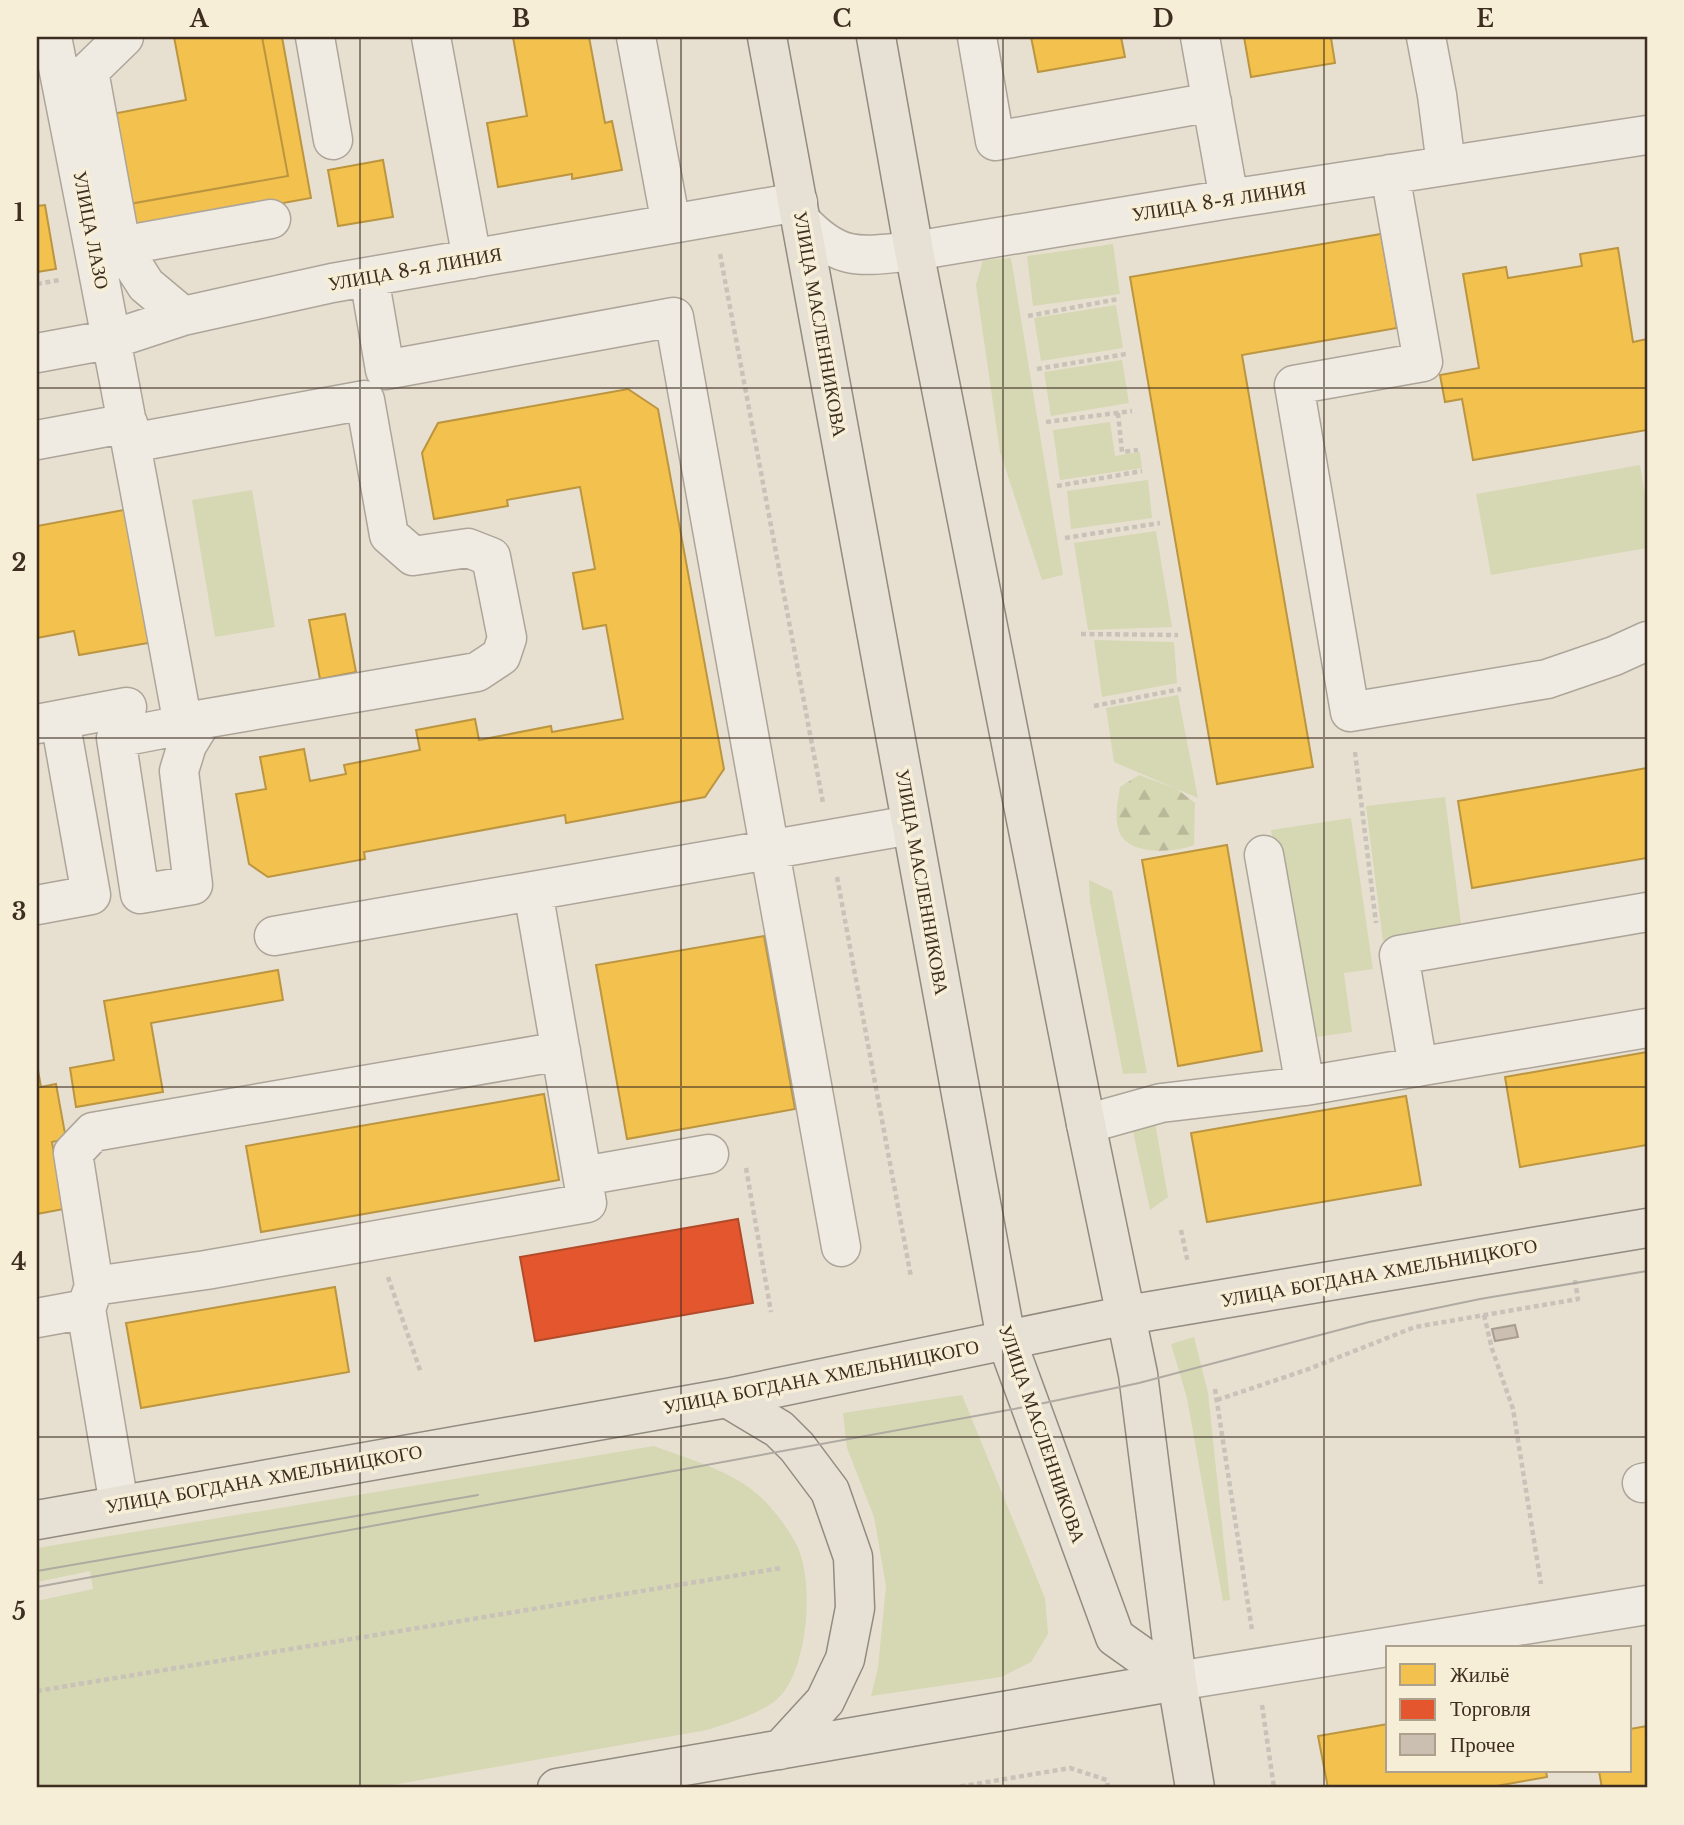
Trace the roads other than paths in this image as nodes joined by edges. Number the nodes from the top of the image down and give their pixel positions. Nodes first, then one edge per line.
1 (52, 37) edge
2 (124, 37) edge
3 (314, 37) edge
4 (431, 37) edge
5 (636, 37) edge
6 (767, 37) edge
7 (876, 37) edge
8 (977, 37) edge
9 (1200, 37) edge
10 (1426, 37) edge
11 (1212, 103) junction
12 (1647, 135) edge
13 (333, 140) dead end
14 (1446, 165) junction
15 (1391, 174) junction
16 (1228, 198) junction
17 (799, 212) junction
18 (271, 219) dead end
19 (671, 224) junction
20 (121, 246) junction
21 (914, 251) junction
22 (472, 259) junction
23 (369, 276) junction
24 (183, 316) junction
25 (113, 339) junction
26 (37, 353) edge
27 (130, 433) junction
28 (37, 440) edge
29 (1647, 641) edge
30 (127, 707) dead end
31 (48, 722) edge
32 (911, 825) junction
33 (771, 849) junction
34 (1264, 855) dead end
35 (533, 891) junction
36 (37, 905) edge
37 (1647, 912) edge
38 (274, 936) dead end
39 (1647, 1028) edge
40 (561, 1051) junction
41 (1418, 1067) junction
42 (1305, 1086) junction
43 (1086, 1124) junction
44 (709, 1154) road end
45 (583, 1176) junction
46 (1647, 1228) edge
47 (841, 1247) dead end
48 (90, 1297) junction
49 (1127, 1315) junction
50 (37, 1318) edge
51 (1006, 1339) junction
52 (727, 1398) junction
53 (119, 1505) junction
54 (37, 1520) edge
55 (1647, 1605) edge
56 (1399, 1646) edge
57 (1386, 1648) edge
58 (1177, 1681) junction
59 (780, 1750) junction
60 (556, 1788) edge
61 (1195, 1788) edge

1 - 25 street, УЛИЦА ЛАЗО
2 - 20 street
3 - 13 street
4 - 22 street
5 - 19 street
6 - 17 main road, УЛИЦА МАСЛЕННИКОВА
7 - 21 main road
8 - 11 street
9 - 11 street
10 - 14 street
11 - 16 street
12 - 14 street, УЛИЦА 8-Я ЛИНИЯ
14 - 15 street, УЛИЦА 8-Я ЛИНИЯ
15 - 16 street, УЛИЦА 8-Я ЛИНИЯ
15 - 29 street
16 - 21 street, УЛИЦА 8-Я ЛИНИЯ
17 - 19 street, УЛИЦА 8-Я ЛИНИЯ
17 - 21 street, УЛИЦА 8-Я ЛИНИЯ
17 - 32 main road, УЛИЦА МАСЛЕННИКОВА
18 - 20 street
19 - 22 street, УЛИЦА 8-Я ЛИНИЯ
20 - 24 street
21 - 43 main road
22 - 23 street, УЛИЦА 8-Я ЛИНИЯ
23 - 24 street, УЛИЦА 8-Я ЛИНИЯ
23 - 33 street
24 - 25 street, УЛИЦА 8-Я ЛИНИЯ
25 - 26 street, УЛИЦА 8-Я ЛИНИЯ
25 - 27 street, УЛИЦА ЛАЗО
27 - 27 street, УЛИЦА ЛАЗО
27 - 28 street
30 - 31 street
31 - 36 street
32 - 33 street
32 - 51 main road, УЛИЦА МАСЛЕННИКОВА
33 - 35 street
33 - 47 street
34 - 42 street
35 - 38 street
35 - 40 street
37 - 41 street
39 - 41 street
40 - 45 street
40 - 48 street
41 - 42 street
42 - 43 street
43 - 49 main road
44 - 45 street
45 - 48 street
46 - 49 main road, УЛИЦА БОГДАНА ХМЕЛЬНИЦКОГО
48 - 50 street
48 - 53 street
49 - 51 main road, УЛИЦА БОГДАНА ХМЕЛЬНИЦКОГО
49 - 58 main road
51 - 52 main road, УЛИЦА БОГДАНА ХМЕЛЬНИЦКОГО
51 - 58 main road, УЛИЦА МАСЛЕННИКОВА
52 - 53 main road, УЛИЦА БОГДАНА ХМЕЛЬНИЦКОГО
52 - 59 main road
53 - 54 main road, УЛИЦА БОГДАНА ХМЕЛЬНИЦКОГО
55 - 56 street
57 - 58 street
58 - 59 main road
58 - 61 main road
59 - 60 main road

